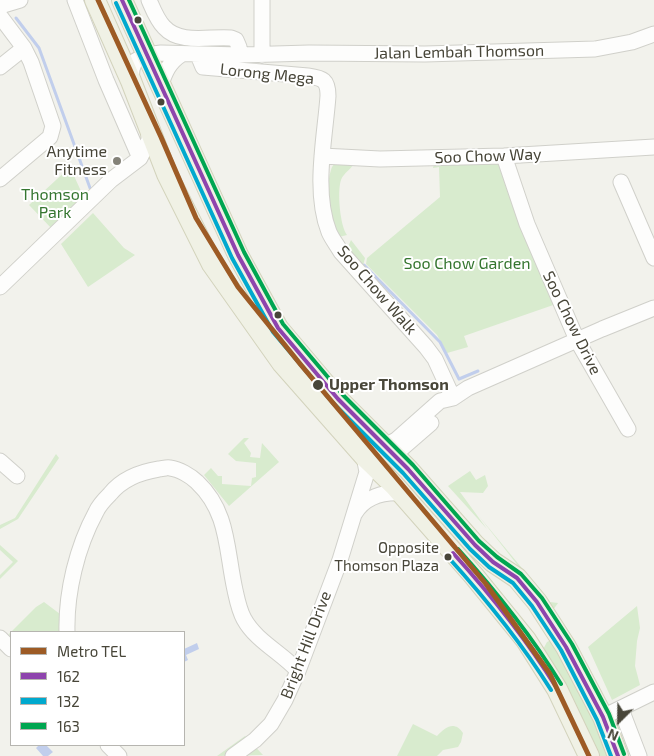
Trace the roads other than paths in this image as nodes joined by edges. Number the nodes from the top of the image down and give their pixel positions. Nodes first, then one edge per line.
1 (20, 0) edge
2 (76, 0) edge
3 (95, 0) edge
4 (122, 0) edge
5 (149, 0) edge
6 (262, 0) edge
7 (0, 6) edge
8 (0, 16) edge
9 (654, 34) edge
10 (24, 48) junction
11 (182, 54) junction
12 (146, 55) junction
13 (240, 55) junction
14 (262, 55) junction
15 (200, 61) junction
16 (0, 67) edge
17 (131, 81) junction
18 (160, 86) junction
19 (328, 86) joint
20 (149, 128) junction
21 (654, 147) edge
22 (322, 156) junction
23 (504, 156) junction
24 (140, 158) junction
25 (162, 161) junction
26 (0, 179) edge
27 (621, 182) dead end
28 (654, 258) edge
29 (0, 287) edge
30 (654, 308) edge
31 (271, 333) junction
32 (577, 340) junction
33 (314, 385) junction
34 (453, 398) junction
35 (628, 429) dead end
36 (391, 452) junction
37 (364, 456) junction
38 (0, 461) edge
39 (17, 476) dead end
40 (401, 493) junction
41 (353, 518) junction
42 (67, 631) edge
43 (558, 635) junction
44 (0, 638) edge
45 (10, 648) edge
46 (539, 658) junction
47 (298, 671) junction
48 (654, 692) edge
49 (621, 708) junction
50 (603, 717) junction
51 (109, 746) edge
52 (119, 756) edge
53 (233, 756) edge
54 (589, 756) edge
55 (618, 756) edge
56 (639, 756) edge

1 - 7 street
2 - 24 street
3 - 17 main road
4 - 12 main road
5 - 13 street
6 - 14 street
8 - 10 street
9 - 14 street, Jalan Lembah Thomson
10 - 16 street
10 - 26 street
11 - 12 street
11 - 15 street
11 - 18 street
12 - 17 street
12 - 18 main road
13 - 14 street, Jalan Lembah Thomson
13 - 15 street, Jalan Lembah Thomson
15 - 19 street, Lorong Mega
17 - 20 main road
18 - 31 main road
19 - 22 street, Soo Chow Walk
20 - 24 street
20 - 25 main road
21 - 23 street, Soo Chow Way
22 - 23 street, Soo Chow Way
22 - 34 street, Soo Chow Walk
23 - 32 street, Soo Chow Drive
24 - 25 street
24 - 29 street
25 - 31 main road
27 - 28 street
30 - 32 street
31 - 33 main road
32 - 34 street
32 - 35 street, Soo Chow Drive
33 - 36 main road
33 - 37 main road
34 - 36 street
36 - 43 main road
37 - 40 main road
37 - 41 street, Bright Hill Drive
38 - 39 street
40 - 41 street, Bright Hill Drive
40 - 46 main road
41 - 47 street, Bright Hill Drive
42 - 47 street
43 - 46 main road
43 - 50 main road
44 - 45 street
46 - 54 main road
47 - 53 street, Bright Hill Drive
48 - 49 street
49 - 50 street
49 - 56 street
50 - 55 main road
51 - 52 street

